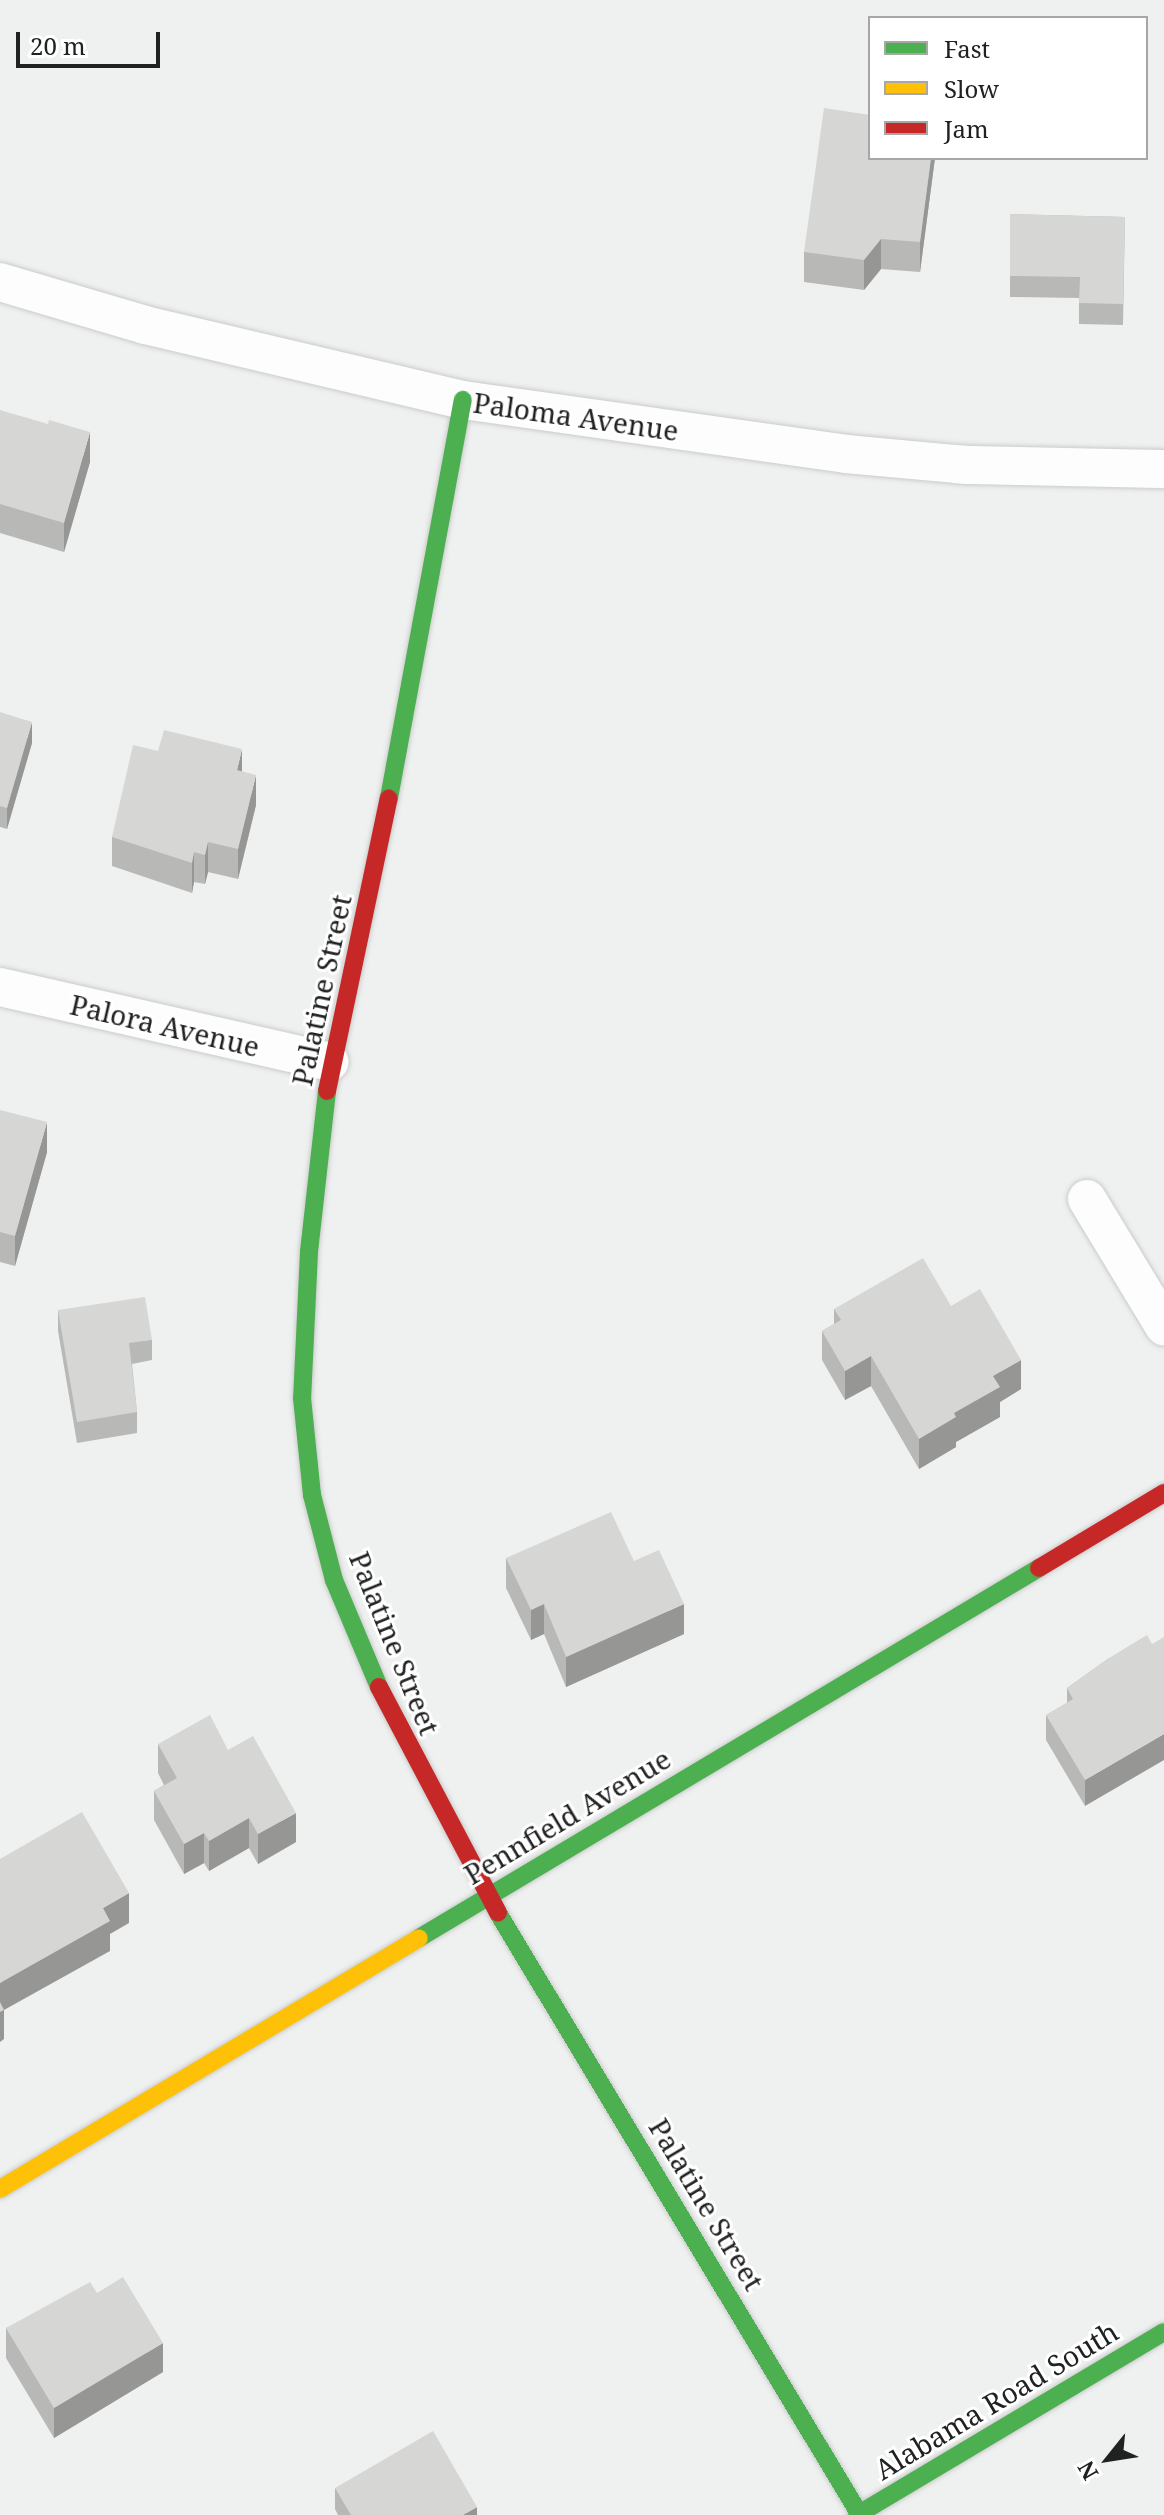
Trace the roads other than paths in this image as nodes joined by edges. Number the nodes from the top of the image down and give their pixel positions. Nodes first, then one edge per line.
1 (0, 282) edge
2 (463, 400) junction
3 (1164, 469) edge
4 (0, 987) edge
5 (330, 1062) junction
6 (1087, 1199) dead end
7 (1164, 1326) edge
8 (1164, 1493) edge
9 (490, 1894) junction
10 (0, 2189) edge
11 (1164, 2332) edge
12 (859, 2514) edge

1 - 2 street, Paloma Avenue
2 - 3 street, Paloma Avenue
2 - 5 street, Palatine Street
4 - 5 street, Palora Avenue
5 - 9 street, Palatine Street
6 - 7 street
8 - 9 street, Pennfield Avenue
9 - 10 street, Pennfield Avenue
9 - 12 street, Palatine Street
11 - 12 street, Alabama Road South

